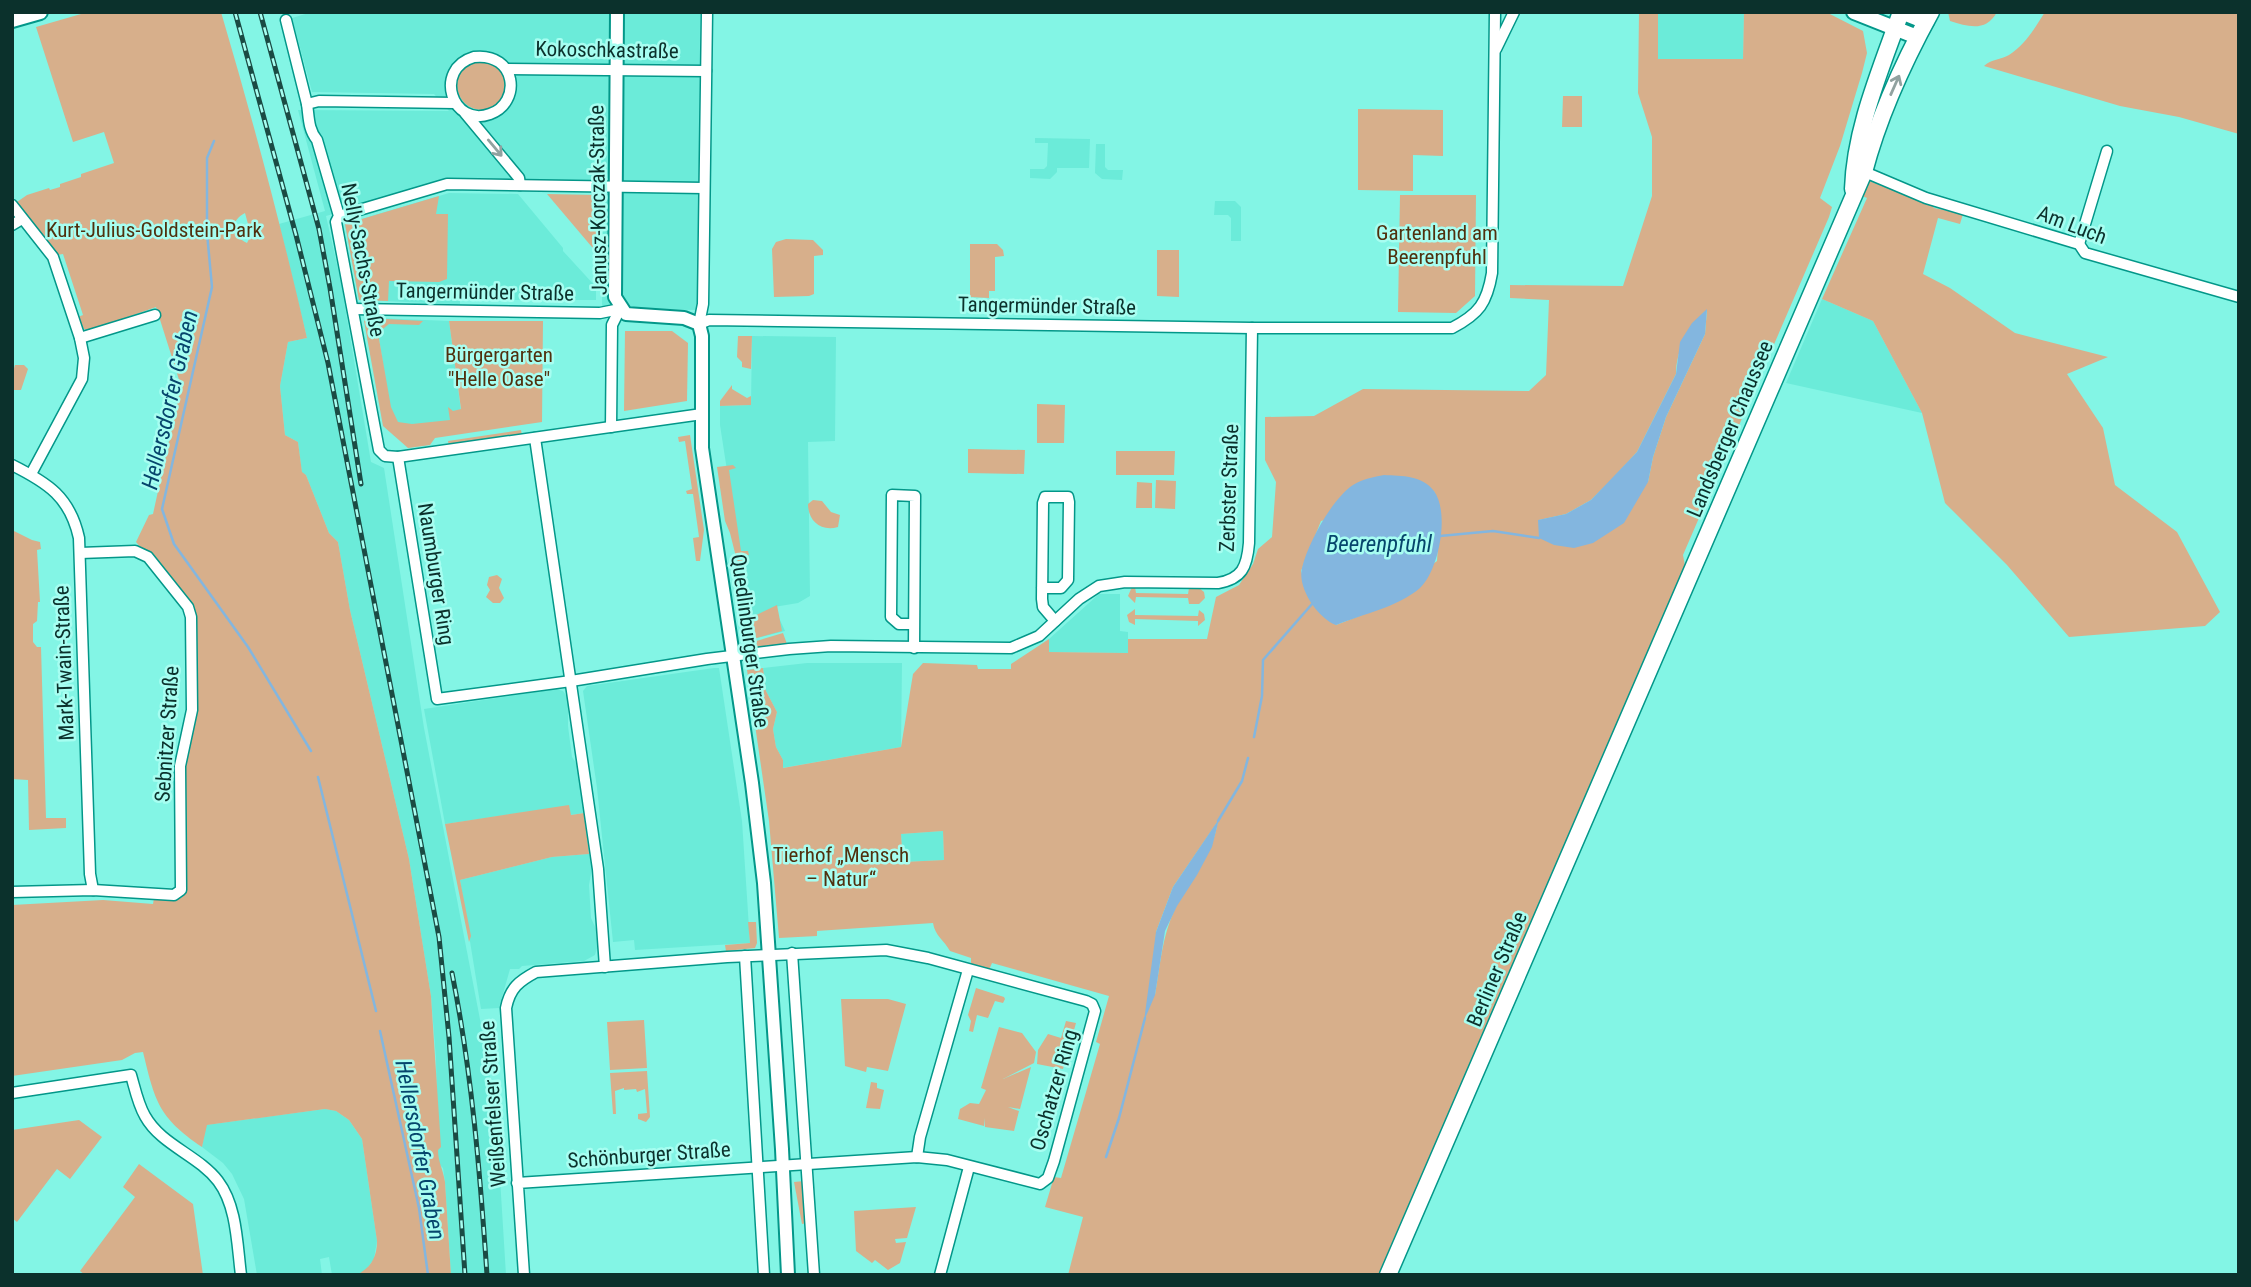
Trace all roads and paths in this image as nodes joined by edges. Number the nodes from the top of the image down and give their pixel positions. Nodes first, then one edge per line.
1 (40, 12) edge
2 (617, 12) edge
3 (707, 12) edge
4 (1495, 12) edge
5 (1514, 12) edge
6 (1854, 12) edge
7 (1901, 12) edge
8 (1925, 18) edge
9 (12, 20) edge
10 (286, 20) dead end
11 (1907, 34) junction
12 (1494, 53) junction
13 (508, 69) junction
14 (616, 69) junction
15 (706, 71) junction
16 (455, 103) junction
17 (307, 104) junction
18 (465, 112) junction
19 (2106, 151) dead end
20 (1859, 169) junction
21 (520, 186) junction
22 (615, 187) junction
23 (704, 188) junction
24 (12, 205) edge
25 (339, 216) junction
26 (22, 219) junction
27 (12, 225) edge
28 (2079, 244) junction
29 (2239, 297) edge
30 (353, 309) junction
31 (620, 309) junction
32 (155, 315) dead end
33 (699, 324) junction
34 (1252, 328) junction
35 (80, 338) junction
36 (702, 414) junction
37 (611, 427) junction
38 (535, 438) junction
39 (398, 457) junction
40 (12, 465) edge
41 (31, 474) junction
42 (80, 553) junction
43 (1042, 588) junction
44 (1055, 621) junction
45 (914, 624) junction
46 (914, 648) junction
47 (733, 656) junction
48 (1644, 680) joint
49 (571, 681) junction
50 (93, 890) junction
51 (12, 892) edge
52 (792, 953) junction
53 (769, 955) junction
54 (745, 956) junction
55 (605, 967) junction
56 (968, 970) junction
57 (12, 1093) edge
58 (917, 1157) junction
59 (807, 1164) junction
60 (783, 1165) junction
61 (758, 1166) junction
62 (969, 1167) junction
63 (517, 1183) junction
64 (241, 1275) edge
65 (524, 1275) edge
66 (764, 1275) edge
67 (788, 1275) edge
68 (814, 1275) edge
69 (940, 1275) edge
70 (1388, 1275) edge

1 - 9 main road
2 - 14 street, Janusz-Korczak-Straße
3 - 15 street, Quedlinburger Straße
4 - 12 street, Tangermünder Straße
5 - 12 street, Tangermünder Straße
6 - 11 main road
7 - 8 main road
7 - 11 main road, Landsberger Chaussee
8 - 11 main road, Landsberger Chaussee
10 - 17 street, Nelly-Sachs-Straße
20 -> 11 main road, Landsberger Chaussee
11 - 20 main road, Landsberger Chaussee
12 - 34 street, Tangermünder Straße
13 - 14 street, Kokoschkastraße
13 - 16 street, Kokoschkastraße
13 - 18 street, Kokoschkastraße
14 - 15 street, Kokoschkastraße
14 - 22 street, Janusz-Korczak-Straße
15 - 23 street, Quedlinburger Straße
16 - 17 street
16 - 18 street
17 - 25 street, Nelly-Sachs-Straße
18 -> 21 street
19 - 28 street
20 - 28 street, Am Luch
20 - 48 main road, Landsberger Chaussee
21 - 22 street
21 - 25 street
22 - 23 street
22 - 31 street, Janusz-Korczak-Straße
23 - 33 street, Quedlinburger Straße
24 - 26 street
25 - 30 street, Nelly-Sachs-Straße
26 - 27 street
26 - 35 street
28 - 29 street, Am Luch
30 - 31 street, Tangermünder Straße
30 - 39 street, Nelly-Sachs-Straße
31 - 33 street, Tangermünder Straße
31 - 37 street, Janusz-Korczak-Straße
32 - 35 street
33 - 34 street, Tangermünder Straße
33 - 36 street, Quedlinburger Straße
34 - 44 street, Zerbster Straße
35 - 41 street
36 - 37 street
36 - 47 street, Quedlinburger Straße
37 - 38 street
38 - 39 street
38 - 49 street
39 - 49 street, Naumburger Ring
40 - 41 street, Mark-Twain-Straße
41 - 42 street, Mark-Twain-Straße
42 - 50 street, Mark-Twain-Straße
42 - 50 street, Sebnitzer Straße
43 - 43 street
43 - 44 street
44 - 46 street, Zerbster Straße
45 - 45 street
45 - 46 street
46 - 47 street, Zerbster Straße
47 - 49 street, Naumburger Ring
47 - 53 street, Quedlinburger Straße
48 - 70 main road, Berliner Straße
49 - 55 street
50 - 51 street, Sebnitzer Straße
52 - 53 street, Oschatzer Ring
52 - 56 street, Oschatzer Ring
52 - 59 street
53 - 54 street, Weißenfelser Straße
53 - 60 street, Quedlinburger Straße
54 - 55 street, Weißenfelser Straße
54 - 61 street
55 - 63 street, Weißenfelser Straße
56 - 58 street
56 - 62 street, Oschatzer Ring
57 - 64 street
58 - 59 street, Oschatzer Ring
58 - 62 street, Oschatzer Ring
59 - 60 street, Oschatzer Ring
59 - 68 street
60 - 61 street, Schönburger Straße
60 - 67 street, Quedlinburger Straße
61 - 63 street, Schönburger Straße
61 - 66 street
62 - 69 street
63 - 65 street, Weißenfelser Straße

